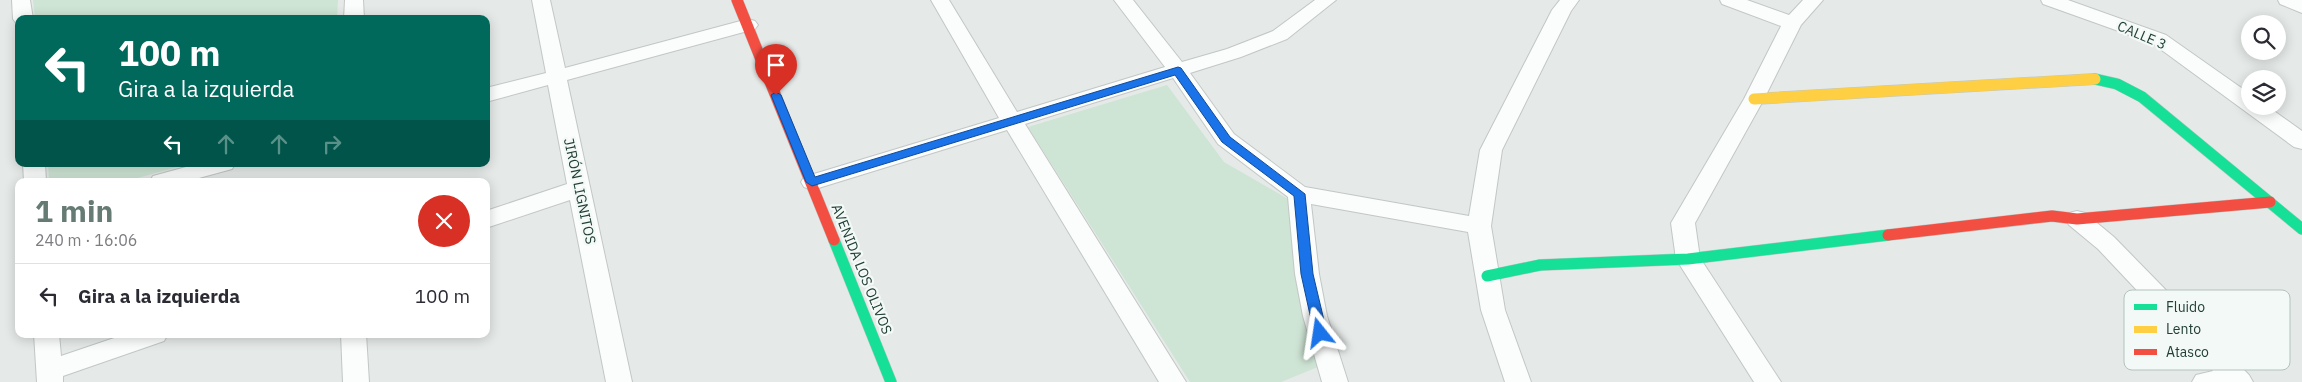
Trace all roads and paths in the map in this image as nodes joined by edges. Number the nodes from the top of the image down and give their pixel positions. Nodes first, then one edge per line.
1 (21, 0) edge
2 (354, 0) edge
3 (541, 0) edge
4 (737, 0) edge
5 (940, 0) edge
6 (1124, 0) edge
7 (1326, 0) edge
8 (1570, 0) edge
9 (1729, 0) edge
10 (1814, 0) edge
11 (2050, 0) edge
12 (2287, 0) edge
13 (2302, 7) edge
14 (23, 15) edge
15 (354, 15) edge
16 (1792, 23) junction
17 (748, 25) junction
18 (1178, 70) junction
19 (556, 78) junction
20 (490, 94) edge
21 (2241, 97) edge
22 (1754, 99) junction
23 (2265, 115) edge
24 (1012, 121) junction
25 (2302, 142) edge
26 (213, 167) edge
27 (172, 178) edge
28 (812, 182) junction
29 (580, 188) junction
30 (1299, 194) junction
31 (2270, 202) junction
32 (490, 219) edge
33 (2077, 219) junction
34 (1479, 226) junction
35 (2302, 229) edge
36 (1688, 258) junction
37 (1487, 276) junction
38 (2151, 290) edge
39 (46, 338) edge
40 (145, 338) edge
41 (354, 338) edge
42 (2228, 370) edge
43 (49, 376) edge
44 (2238, 380) edge
45 (356, 382) edge
46 (619, 382) edge
47 (891, 382) edge
48 (1174, 382) edge
49 (1335, 382) edge
50 (1518, 382) edge
51 (1768, 382) edge
52 (2206, 382) edge

1 - 14 street
2 - 15 street
3 - 19 street, JIRÓN LIGNITOS
4 - 17 street, AVENIDA LOS OLIVOS
5 - 24 street
6 - 18 street
7 - 18 street
8 - 34 street
9 - 16 street
10 - 16 street
11 - 21 street, CALLE 3
12 - 13 street
16 - 22 street
17 - 19 street
17 - 28 street, AVENIDA LOS OLIVOS
18 - 24 street
18 - 30 street
19 - 20 street
19 - 29 street, JIRÓN LIGNITOS
22 - 31 street
22 - 36 street
23 - 25 street
24 - 28 street
24 - 48 street
26 - 27 street
28 - 47 street, AVENIDA LOS OLIVOS
29 - 32 street
29 - 46 street, JIRÓN LIGNITOS
30 - 34 street
30 - 49 street
31 - 33 street
31 - 35 street
33 - 36 street
33 - 38 street
34 - 37 street
36 - 37 street
36 - 51 street
37 - 50 street
39 - 43 street
40 - 43 street
41 - 45 street
42 - 44 street
44 - 52 street

